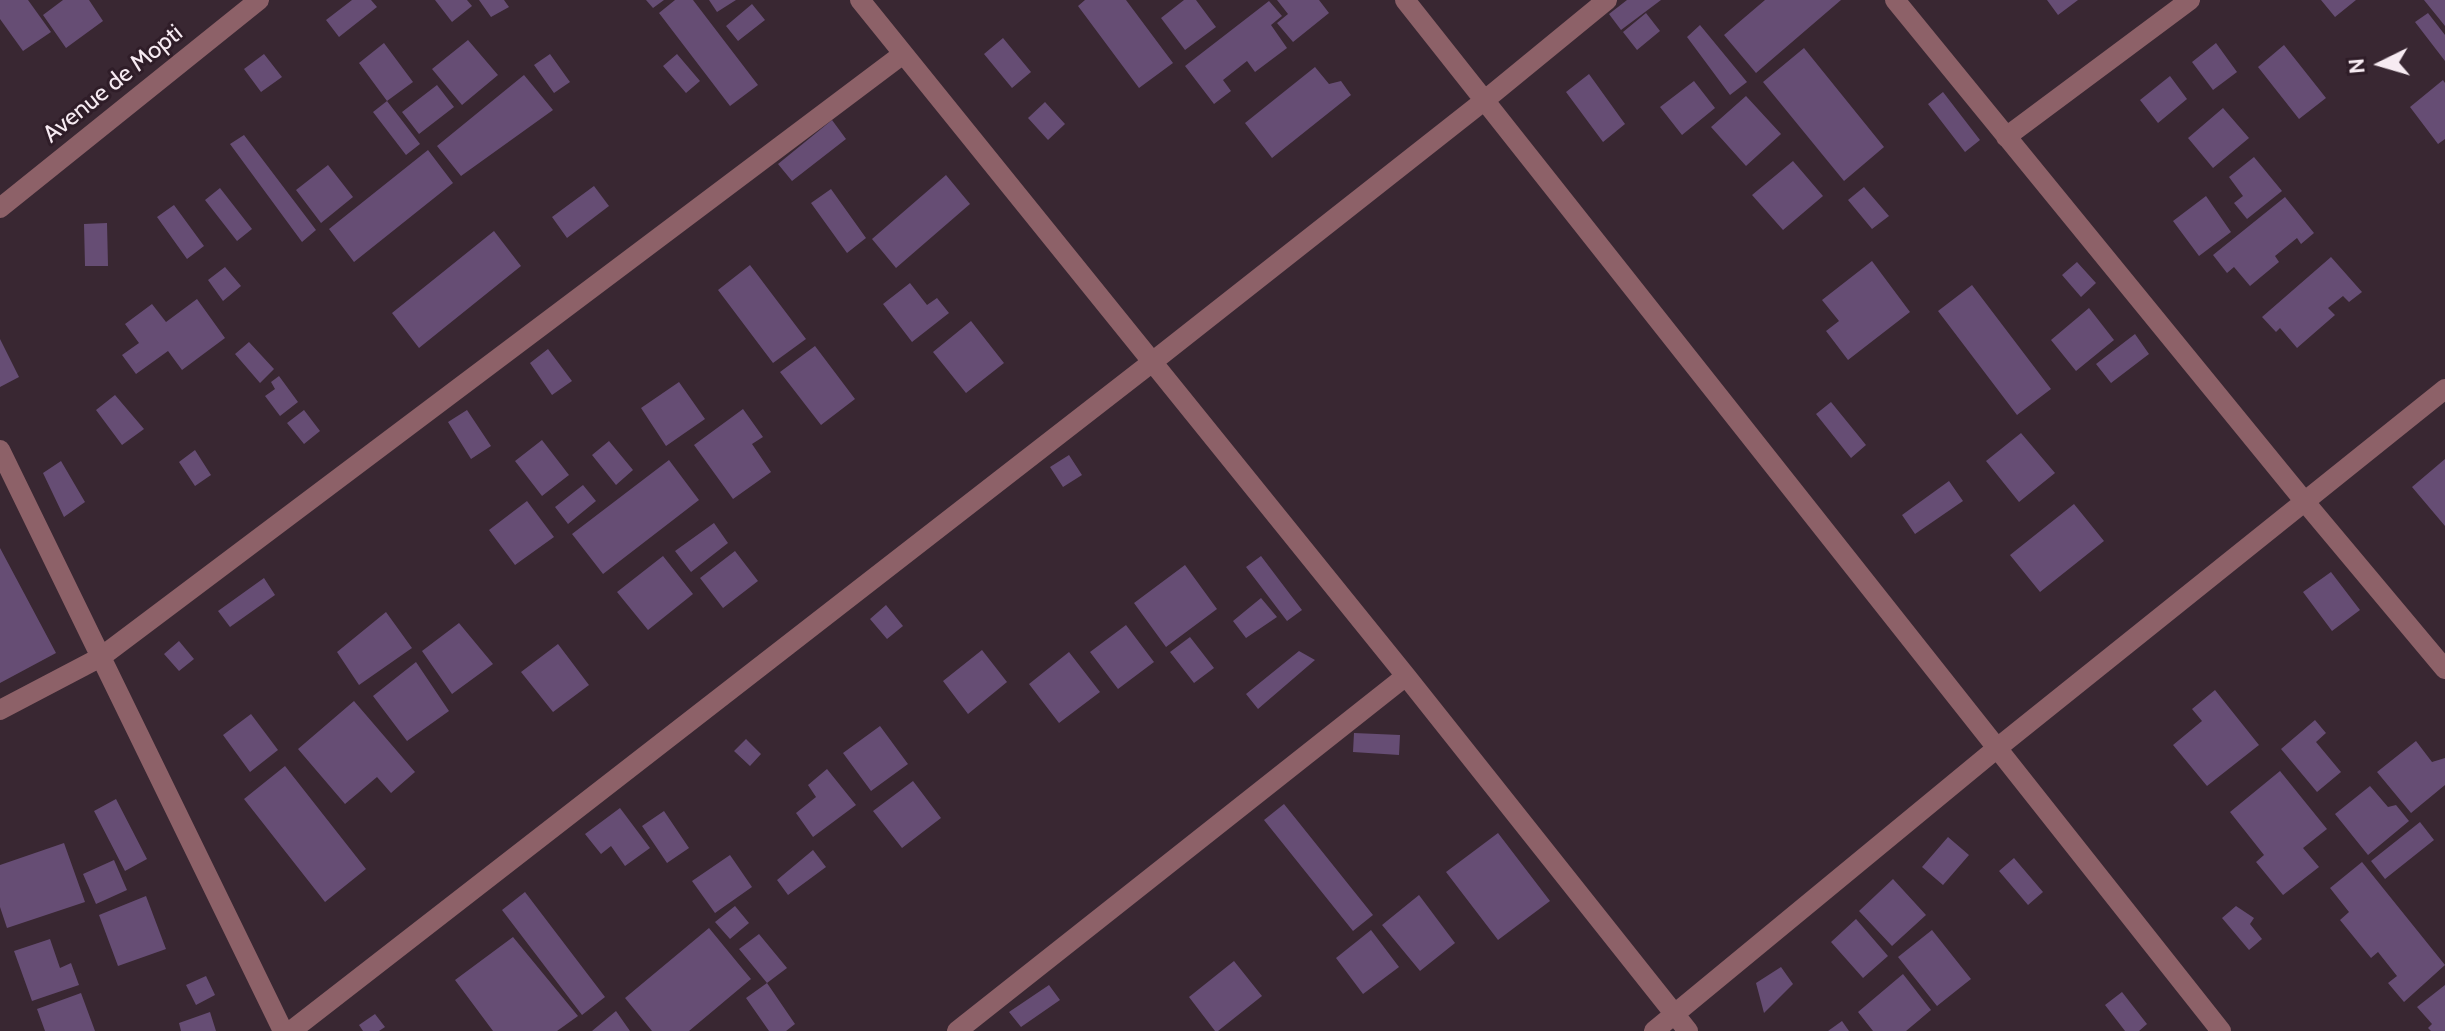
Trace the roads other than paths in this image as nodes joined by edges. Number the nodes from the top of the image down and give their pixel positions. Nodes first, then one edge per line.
1 (259, 0) edge
2 (860, 0) edge
3 (1405, 0) edge
4 (1607, 0) edge
5 (1895, 0) edge
6 (2190, 0) edge
7 (903, 54) junction
8 (1485, 100) junction
9 (2006, 137) junction
10 (0, 208) edge
11 (1151, 363) junction
12 (2445, 389) edge
13 (0, 450) edge
14 (2305, 502) junction
15 (101, 657) junction
16 (2445, 669) edge
17 (1406, 676) junction
18 (0, 710) edge
19 (1996, 749) junction
20 (1676, 1014) junction
21 (283, 1031) edge
22 (291, 1031) edge
23 (957, 1031) edge
24 (1654, 1031) edge
25 (1688, 1031) edge
26 (2221, 1031) edge

1 - 10 street, Avenue de Mopti
2 - 7 street
3 - 8 street
4 - 8 street
5 - 9 street
6 - 9 street
7 - 11 street
7 - 15 street
8 - 11 street
8 - 19 street
9 - 14 street
11 - 17 street
11 - 22 street
12 - 14 street
13 - 15 street
14 - 16 street
14 - 19 street
15 - 18 street
15 - 21 street
17 - 20 street
17 - 23 street
19 - 20 street
19 - 26 street
20 - 24 street
20 - 25 street

